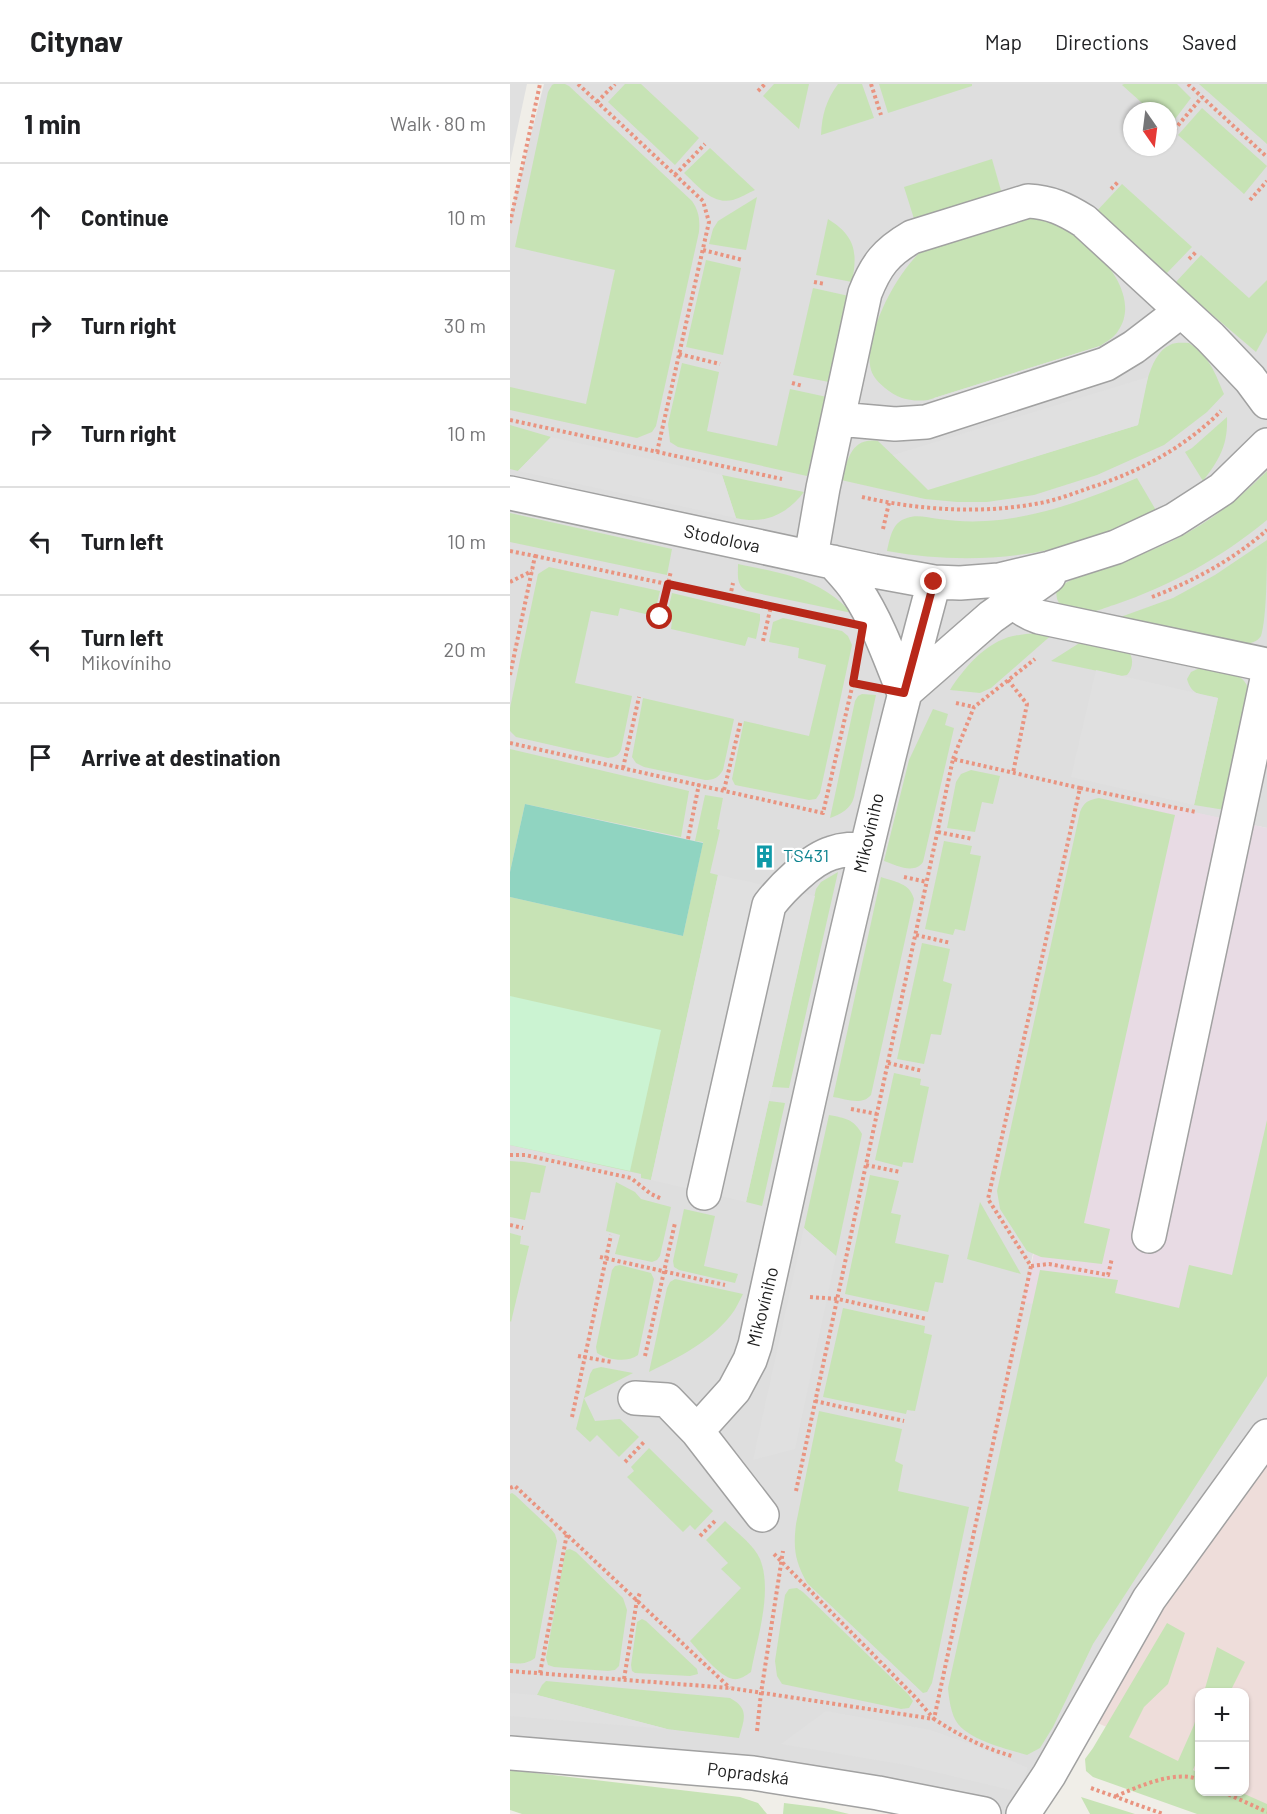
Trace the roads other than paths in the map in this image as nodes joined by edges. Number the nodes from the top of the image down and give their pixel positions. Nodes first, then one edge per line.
1 (1181, 310) junction
2 (1267, 402) edge
3 (838, 418) junction
4 (1267, 445) edge
5 (510, 493) edge
6 (822, 560) junction
7 (934, 582) junction
8 (1005, 590) junction
9 (1267, 665) edge
10 (1267, 679) edge
11 (904, 693) junction
12 (866, 849) junction
13 (704, 1193) dead end
14 (1149, 1236) road end
15 (635, 1398) road end
16 (697, 1431) junction
17 (1267, 1436) edge
18 (762, 1515) dead end
19 (510, 1753) edge
20 (984, 1814) edge
21 (1023, 1814) edge

1 - 2 street
1 - 3 street
1 - 3 street
3 - 6 street
4 - 8 street
5 - 6 street, Stodolova
6 - 7 street, Stodolova
6 - 11 street
7 - 8 street
7 - 11 street, Mikovíniho
8 - 9 street
8 - 11 street
10 - 14 street
11 - 12 street, Mikovíniho
12 - 13 street
12 - 16 street, Mikovíniho
15 - 16 street
16 - 18 street
17 - 21 street
19 - 20 street, Popradská

